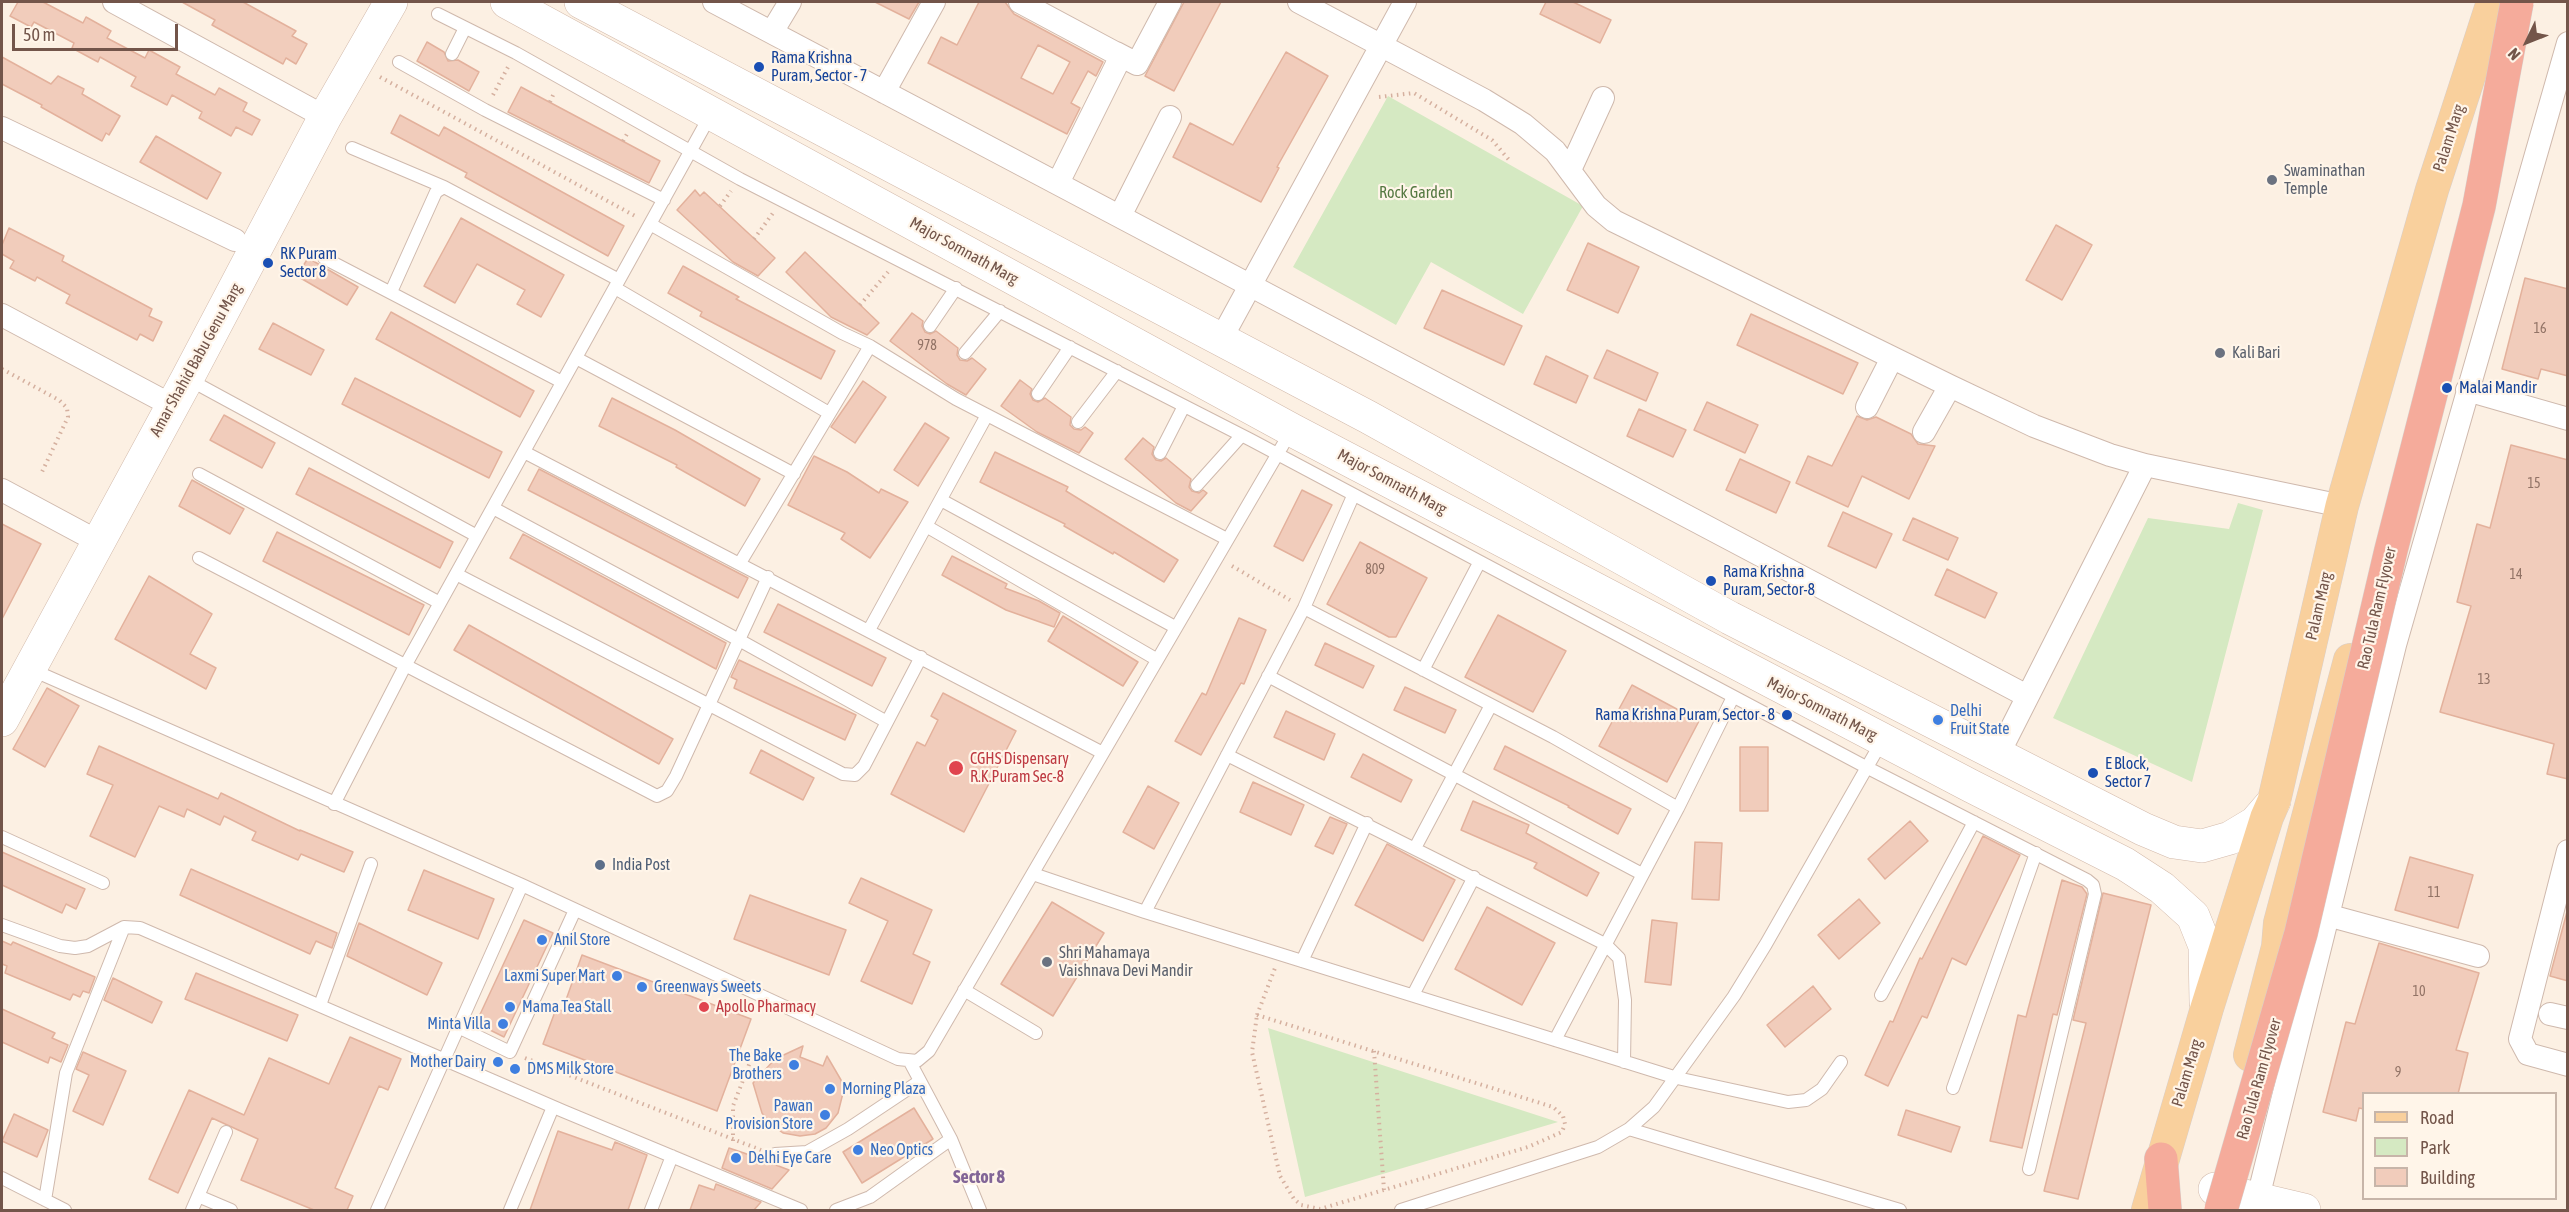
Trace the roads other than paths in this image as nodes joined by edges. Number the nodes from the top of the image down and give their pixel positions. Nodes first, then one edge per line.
1 (114, 2) edge
2 (391, 2) edge
3 (507, 2) edge
4 (581, 2) edge
5 (714, 2) edge
6 (790, 2) edge
7 (934, 2) edge
8 (1020, 2) edge
9 (1170, 2) edge
10 (1299, 2) edge
11 (1405, 2) edge
12 (2493, 2) edge
13 (2517, 2) edge
14 (2529, 2) edge
15 (438, 14) dead end
16 (465, 28) junction
17 (771, 32) junction
18 (2568, 43) edge
19 (1381, 46) junction
20 (1116, 53) junction
21 (452, 54) dead end
22 (399, 62) dead end
23 (884, 92) junction
24 (1603, 98) dead end
25 (712, 113) junction
26 (325, 117) junction
27 (1170, 117) dead end
28 (2, 128) edge
29 (352, 148) dead end
30 (691, 152) junction
31 (1570, 170) junction
32 (1058, 183) junction
33 (444, 187) junction
34 (664, 200) junction
35 (1120, 216) junction
36 (651, 224) junction
37 (235, 240) dead end
38 (324, 258) dead end
39 (617, 284) junction
40 (1251, 284) junction
41 (956, 288) junction
42 (391, 292) junction
43 (1000, 311) junction
44 (2, 315) edge
45 (930, 326) dead end
46 (1221, 339) junction
47 (870, 346) junction
48 (1070, 347) junction
49 (965, 353) dead end
50 (576, 358) junction
51 (1892, 358) junction
52 (1117, 371) junction
53 (562, 382) junction
54 (1950, 386) junction
55 (2467, 390) junction
56 (179, 392) junction
57 (1038, 393) dead end
58 (1184, 406) junction
59 (1867, 407) dead end
60 (830, 413) junction
61 (987, 415) junction
62 (2568, 419) edge
63 (1078, 422) dead end
64 (1924, 432) dead end
65 (1241, 436) junction
66 (1284, 442) junction
67 (524, 452) junction
68 (1160, 453) dead end
69 (2145, 465) junction
70 (199, 474) dead end
71 (794, 474) junction
72 (1197, 485) dead end
73 (2, 490) edge
74 (1353, 496) junction
75 (941, 500) junction
76 (2342, 506) junction
77 (493, 508) junction
78 (926, 526) junction
79 (477, 536) junction
80 (1227, 539) junction
81 (97, 541) junction
82 (199, 558) dead end
83 (740, 563) junction
84 (1479, 563) junction
85 (456, 574) junction
86 (768, 577) junction
87 (440, 603) junction
88 (1304, 608) junction
89 (1175, 627) junction
90 (869, 630) junction
91 (739, 640) junction
92 (921, 657) junction
93 (1156, 659) junction
94 (405, 666) junction
95 (28, 668) junction
96 (1423, 670) junction
97 (1268, 676) junction
98 (2027, 696) junction
99 (1732, 697) junction
100 (5, 704) edge
101 (708, 705) junction
102 (1491, 705) junction
103 (887, 722) junction
104 (1882, 740) junction
105 (1101, 752) junction
106 (1227, 755) junction
107 (1998, 755) junction
108 (1866, 767) junction
109 (1454, 774) junction
110 (2274, 801) junction
111 (334, 804) junction
112 (1678, 808) junction
113 (1974, 822) junction
114 (1367, 823) junction
115 (2143, 829) junction
116 (2, 837) edge
117 (1415, 848) junction
118 (2568, 851) edge
119 (2036, 853) junction
120 (371, 864) dead end
121 (2125, 864) junction
122 (1033, 874) junction
123 (1642, 874) junction
124 (1474, 878) junction
125 (103, 883) dead end
126 (522, 885) junction
127 (575, 910) junction
128 (1145, 912) junction
129 (2327, 915) junction
130 (2, 925) edge
131 (124, 927) junction
132 (1605, 944) junction
133 (2478, 956) dead end
134 (1302, 961) junction
135 (964, 990) junction
136 (1413, 995) junction
137 (1881, 995) dead end
138 (320, 1005) junction
139 (2207, 1008) junction
140 (458, 1027) junction
141 (1035, 1033) dead end
142 (1554, 1040) junction
143 (444, 1058) junction
144 (910, 1062) junction
145 (1624, 1062) junction
146 (1841, 1062) dead end
147 (2568, 1065) edge
148 (1677, 1078) junction
149 (920, 1081) junction
150 (1953, 1088) dead end
151 (553, 1107) junction
152 (1629, 1129) junction
153 (226, 1132) dead end
154 (951, 1138) junction
155 (775, 1154) road end
156 (672, 1156) junction
157 (2161, 1159) junction
158 (2029, 1169) dead end
159 (2, 1178) edge
160 (198, 1196) junction
161 (45, 1200) junction
162 (2216, 1204) edge
163 (2257, 1205) edge
164 (65, 1210) edge
165 (192, 1210) edge
166 (231, 1210) edge
167 (377, 1210) edge
168 (510, 1210) edge
169 (651, 1210) edge
170 (801, 1210) edge
171 (838, 1210) edge
172 (980, 1210) edge
173 (1401, 1210) edge
174 (1896, 1210) edge
175 (2148, 1210) edge
176 (2165, 1210) edge
177 (2304, 1210) edge

1 - 26 street
2 - 26 street, Amar Shahid Babu Genu Marg
3 - 25 street, Major Somnath Marg
4 - 46 street
5 - 17 street
6 - 17 street
7 - 23 street
8 - 20 street
9 - 20 street
10 - 19 street
11 - 19 street
12 - 76 main road, Palam Marg
13 - 162 highway, Rao Tula Ram Flyover, bridge
14 - 162 main road
15 - 16 lane
16 - 21 lane
16 - 30 lane
17 - 23 street
18 - 55 street
19 - 31 street
19 - 40 street
20 - 32 street
22 - 34 lane
23 - 32 street
24 - 31 street
25 - 30 lane
25 - 66 street, Major Somnath Marg
26 - 56 street, Amar Shahid Babu Genu Marg
27 - 35 street
28 - 37 street
29 - 33 lane
30 - 34 lane
30 - 41 lane
31 - 51 street
32 - 35 street
33 - 39 lane
33 - 42 lane
34 - 36 lane
35 - 40 street
36 - 39 lane
36 - 47 lane
38 - 42 lane
39 - 50 lane
39 - 60 lane
40 - 46 street
40 - 98 street
41 - 43 lane
41 - 45 lane
42 - 53 lane
43 - 48 lane
43 - 49 lane
44 - 56 street
46 - 107 street
47 - 60 lane
47 - 61 lane
48 - 52 lane
48 - 57 lane
50 - 53 lane
50 - 71 lane
51 - 54 street
51 - 59 street
52 - 58 lane
52 - 63 lane
53 - 67 lane
54 - 64 street
54 - 69 street
55 - 62 street
55 - 129 street
56 - 79 lane
56 - 81 street, Amar Shahid Babu Genu Marg
58 - 65 lane
58 - 68 lane
60 - 71 lane
61 - 75 lane
61 - 80 lane
65 - 66 lane
65 - 72 lane
66 - 74 lane
66 - 80 lane
66 - 104 street, Major Somnath Marg
67 - 77 lane
67 - 83 lane
69 - 76 street
69 - 98 street
70 - 87 lane
71 - 83 lane
73 - 81 street
74 - 84 lane
74 - 88 lane
75 - 78 lane
75 - 89 lane
76 - 110 main road, Palam Marg
77 - 79 lane
77 - 91 lane
78 - 90 lane
78 - 93 lane
79 - 85 lane
80 - 89 lane
81 - 95 street, Amar Shahid Babu Genu Marg
82 - 94 lane
83 - 86 lane
84 - 96 lane
84 - 99 lane
85 - 87 lane
85 - 101 lane
86 - 90 lane
86 - 91 lane
87 - 94 lane
88 - 96 lane
88 - 97 lane
89 - 93 lane
90 - 92 lane
91 - 101 lane
91 - 103 lane
92 - 103 lane
92 - 105 lane
93 - 105 lane
94 - 101 lane
94 - 111 lane
95 - 100 street, Amar Shahid Babu Genu Marg
95 - 111 lane
96 - 102 lane
97 - 106 lane
97 - 109 lane
98 - 107 street
99 - 108 lane
99 - 112 lane
101 - 103 lane
102 - 109 lane
102 - 112 lane
104 - 108 lane
104 - 121 street, Major Somnath Marg
105 - 122 lane
106 - 114 lane
106 - 128 lane
107 - 115 street
108 - 113 lane
108 - 148 lane
109 - 117 lane
109 - 123 lane
110 - 115 street
110 - 139 main road, Palam Marg
111 - 126 lane
112 - 123 lane
113 - 119 lane
113 - 137 lane
114 - 117 lane
114 - 134 lane
115 - 121 street
116 - 125 lane
117 - 124 lane
118 - 147 street
119 - 150 lane
119 - 158 lane
120 - 138 lane
121 - 139 street, Major Somnath Marg
122 - 128 lane
122 - 135 lane
123 - 132 lane
124 - 132 lane
124 - 136 lane
126 - 127 lane
126 - 140 lane
127 - 140 lane
127 - 144 lane
128 - 134 lane
129 - 133 street
129 - 163 street
130 - 131 lane
131 - 138 lane
131 - 161 lane
132 - 142 lane
132 - 145 lane
134 - 136 lane
135 - 141 lane
135 - 144 lane
136 - 142 lane
138 - 143 lane
139 - 157 main road, Palam Marg
140 - 143 lane
142 - 145 lane
143 - 151 lane
143 - 167 lane
144 - 149 lane
145 - 148 lane
146 - 148 lane
148 - 152 lane
149 - 154 lane
149 - 155 lane
151 - 156 lane
151 - 168 lane
152 - 173 lane
152 - 174 lane
153 - 160 lane
154 - 171 lane
154 - 172 lane
156 - 169 lane
156 - 170 lane
157 - 175 main road, Palam Marg
157 - 176 highway
159 - 161 lane
160 - 165 lane
160 - 166 lane
161 - 164 lane
162 - 163 street
163 - 177 street

